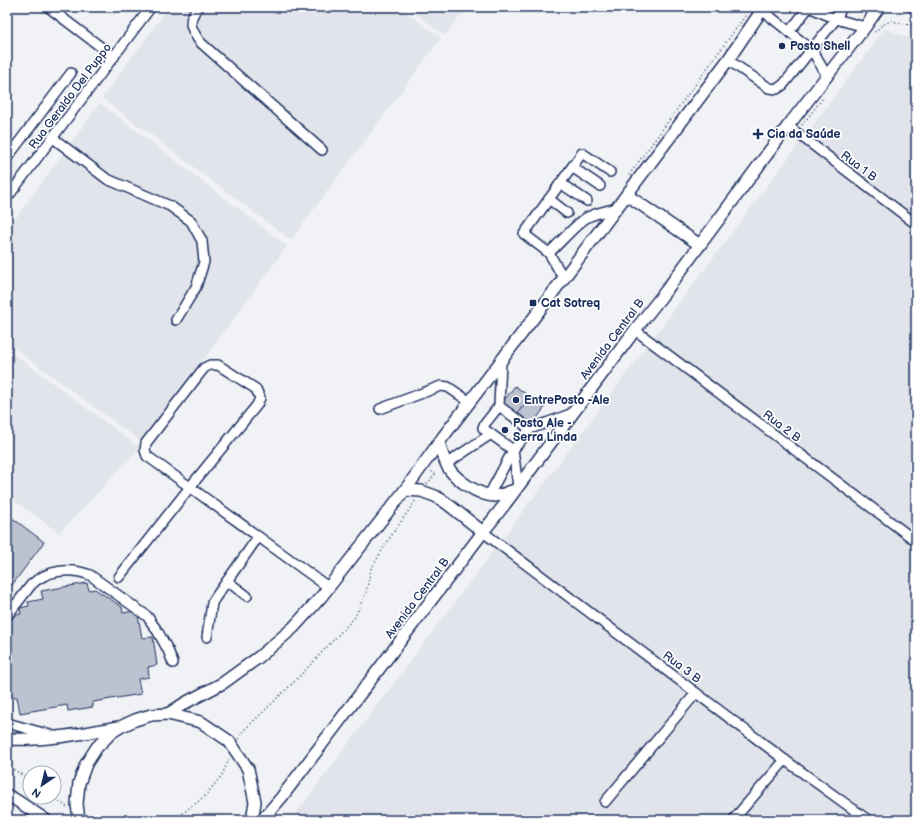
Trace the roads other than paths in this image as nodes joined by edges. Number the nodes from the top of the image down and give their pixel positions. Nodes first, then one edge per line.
1 (48, 7) edge
2 (151, 7) edge
3 (198, 7) edge
4 (809, 7) edge
5 (842, 7) edge
6 (879, 7) edge
7 (912, 7) edge
8 (763, 8) edge
9 (916, 9) edge
10 (836, 19) junction
11 (868, 31) junction
12 (789, 32) junction
13 (812, 50) junction
14 (114, 57) junction
15 (728, 60) junction
16 (70, 73) dead end
17 (827, 76) junction
18 (792, 130) junction
19 (53, 138) junction
20 (322, 150) dead end
21 (7, 158) edge
22 (572, 167) junction
23 (610, 172) dead end
24 (560, 183) junction
25 (600, 186) dead end
26 (627, 195) junction
27 (7, 198) edge
28 (549, 199) junction
29 (587, 201) dead end
30 (617, 208) junction
31 (567, 213) dead end
32 (916, 224) edge
33 (700, 245) junction
34 (550, 253) junction
35 (564, 279) junction
36 (176, 320) dead end
37 (635, 330) junction
38 (501, 361) junction
39 (470, 402) junction
40 (499, 406) junction
41 (380, 410) dead end
42 (573, 413) junction
43 (530, 429) junction
44 (491, 434) junction
45 (439, 442) junction
46 (513, 450) junction
47 (446, 464) junction
48 (190, 487) junction
49 (517, 488) junction
50 (405, 490) junction
51 (489, 495) junction
52 (482, 532) junction
53 (258, 537) junction
54 (916, 541) edge
55 (119, 576) dead end
56 (227, 581) junction
57 (328, 587) junction
58 (248, 596) dead end
59 (7, 616) edge
60 (207, 637) dead end
61 (173, 662) dead end
62 (696, 693) junction
63 (168, 714) junction
64 (7, 723) edge
65 (120, 727) junction
66 (59, 737) junction
67 (7, 739) edge
68 (785, 760) junction
69 (7, 795) edge
70 (605, 802) dead end
71 (46, 820) edge
72 (79, 820) edge
73 (252, 820) edge
74 (262, 820) edge
75 (733, 820) edge
76 (868, 820) edge

1 - 14 street
2 - 14 street, Rua Geraldo Del Puppo
3 - 20 street
4 - 10 street
4 - 12 street
5 - 10 street
6 - 11 main road, Avenida Central B
7 - 9 street
8 - 12 street
8 - 15 main road
10 - 11 street
10 - 13 street
11 - 17 main road, Avenida Central B
12 - 13 street
13 - 15 street
13 - 17 street
14 - 19 street, Rua Geraldo Del Puppo
15 - 26 main road
16 - 21 street
17 - 18 main road, Avenida Central B
18 - 32 street, Rua 1 B
18 - 33 main road, Avenida Central B
19 - 27 street, Rua Geraldo Del Puppo
19 - 36 street
22 - 23 street
22 - 24 street
22 - 25 street
24 - 28 street
24 - 29 street
26 - 30 main road
26 - 33 main road
28 - 31 street
28 - 34 street
30 - 34 street
30 - 35 main road
33 - 37 main road, Avenida Central B
34 - 35 street
35 - 38 main road
37 - 42 main road, Avenida Central B
37 - 54 street, Rua 2 B
38 - 39 main road
38 - 40 street
39 - 41 street
39 - 45 main road
40 - 43 street
40 - 44 street
42 - 43 street
42 - 49 main road, Avenida Central B
43 - 46 street
44 - 46 street
44 - 47 street
45 - 47 main road
45 - 50 main road
46 - 49 street
46 - 51 street
47 - 51 main road
48 - 48 street
48 - 53 street
48 - 55 street
49 - 51 main road
49 - 52 main road, Avenida Central B
50 - 52 main road
50 - 57 main road
52 - 62 street, Rua 3 B
52 - 74 main road, Avenida Central B
53 - 56 street
53 - 57 street
56 - 58 street
56 - 60 street
57 - 63 main road
59 - 61 street
62 - 68 street, Rua 3 B
62 - 70 street
63 - 65 main road
63 - 73 main road
64 - 66 street
65 - 66 main road
65 - 72 main road
66 - 67 main road
68 - 75 street
68 - 76 street, Rua 3 B
69 - 71 main road

